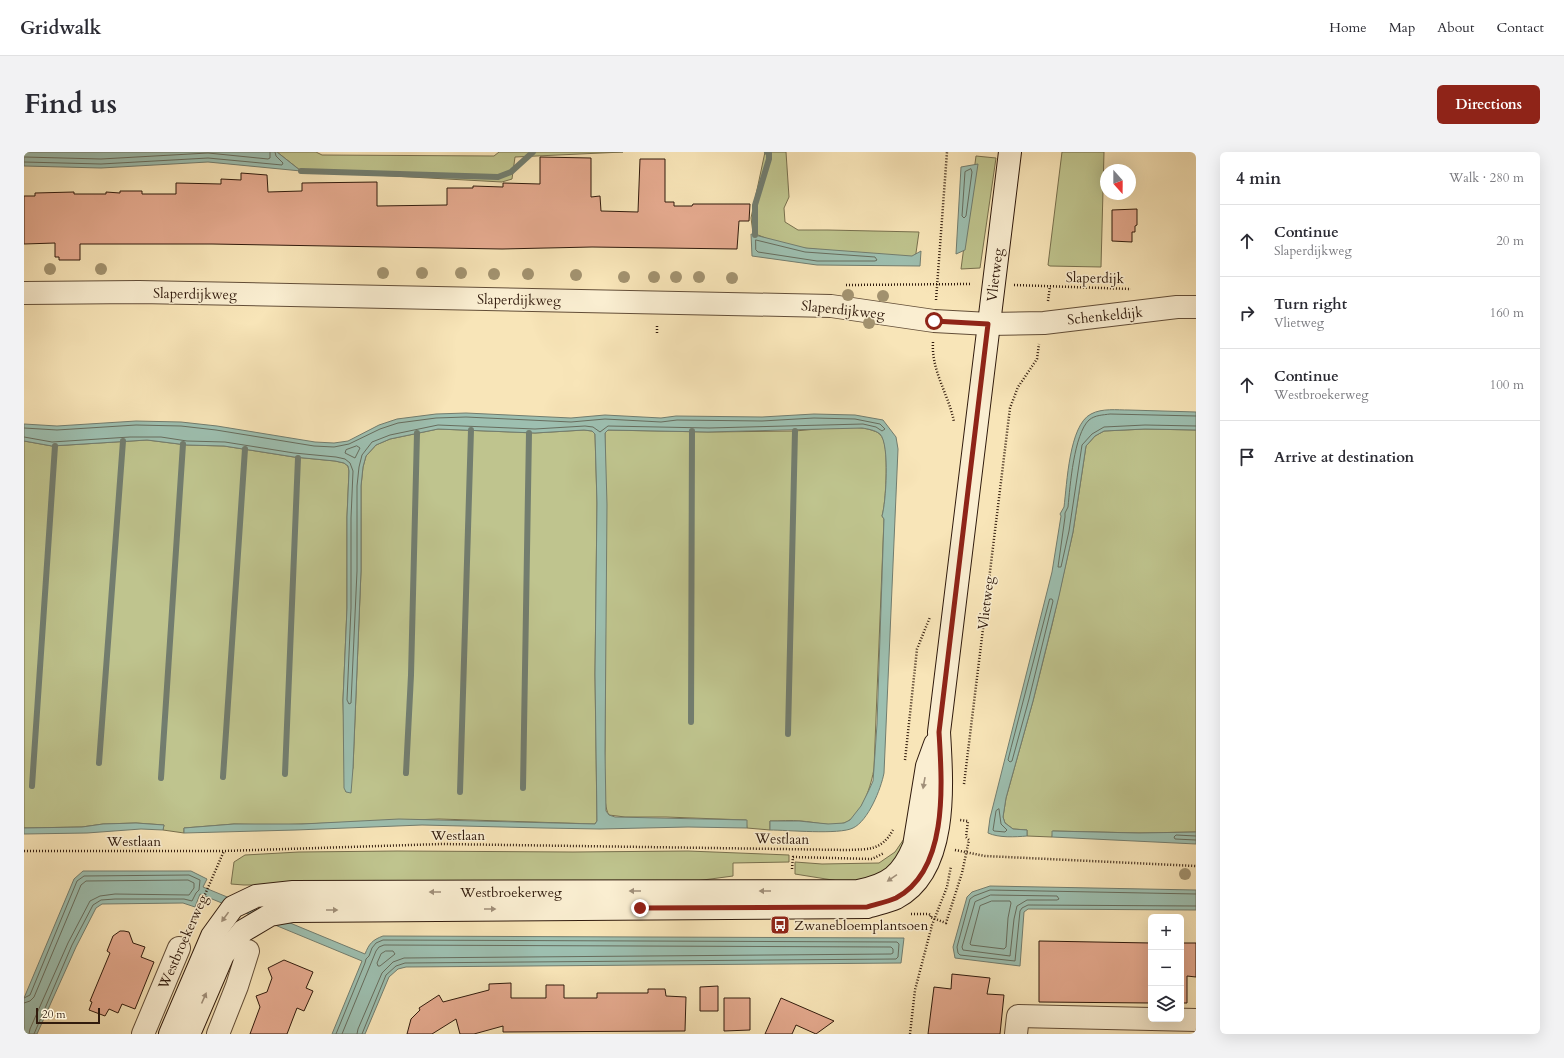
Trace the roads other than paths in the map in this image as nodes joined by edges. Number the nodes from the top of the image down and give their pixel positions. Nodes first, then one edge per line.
1 (1010, 152) edge
2 (24, 293) edge
3 (1196, 307) edge
4 (1013, 323) joint
5 (988, 324) junction
6 (940, 846) junction
7 (179, 948) road end
8 (248, 951) dead end
9 (1196, 1020) edge
10 (143, 1034) edge
11 (170, 1034) edge
12 (189, 1034) edge
13 (218, 1034) edge
14 (1016, 1034) edge

1 - 5 main road, Vlietweg
2 - 5 main road, Slaperdijkweg
3 - 4 main road, Schenkeldijk
4 - 5 main road, Slaperdijkweg
5 - 6 main road, Vlietweg
6 -> 11 main road, Westbroekerweg
12 -> 6 main road, Westbroekerweg
7 - 10 main road, Westbroekerweg
8 - 13 main road
9 - 14 main road

